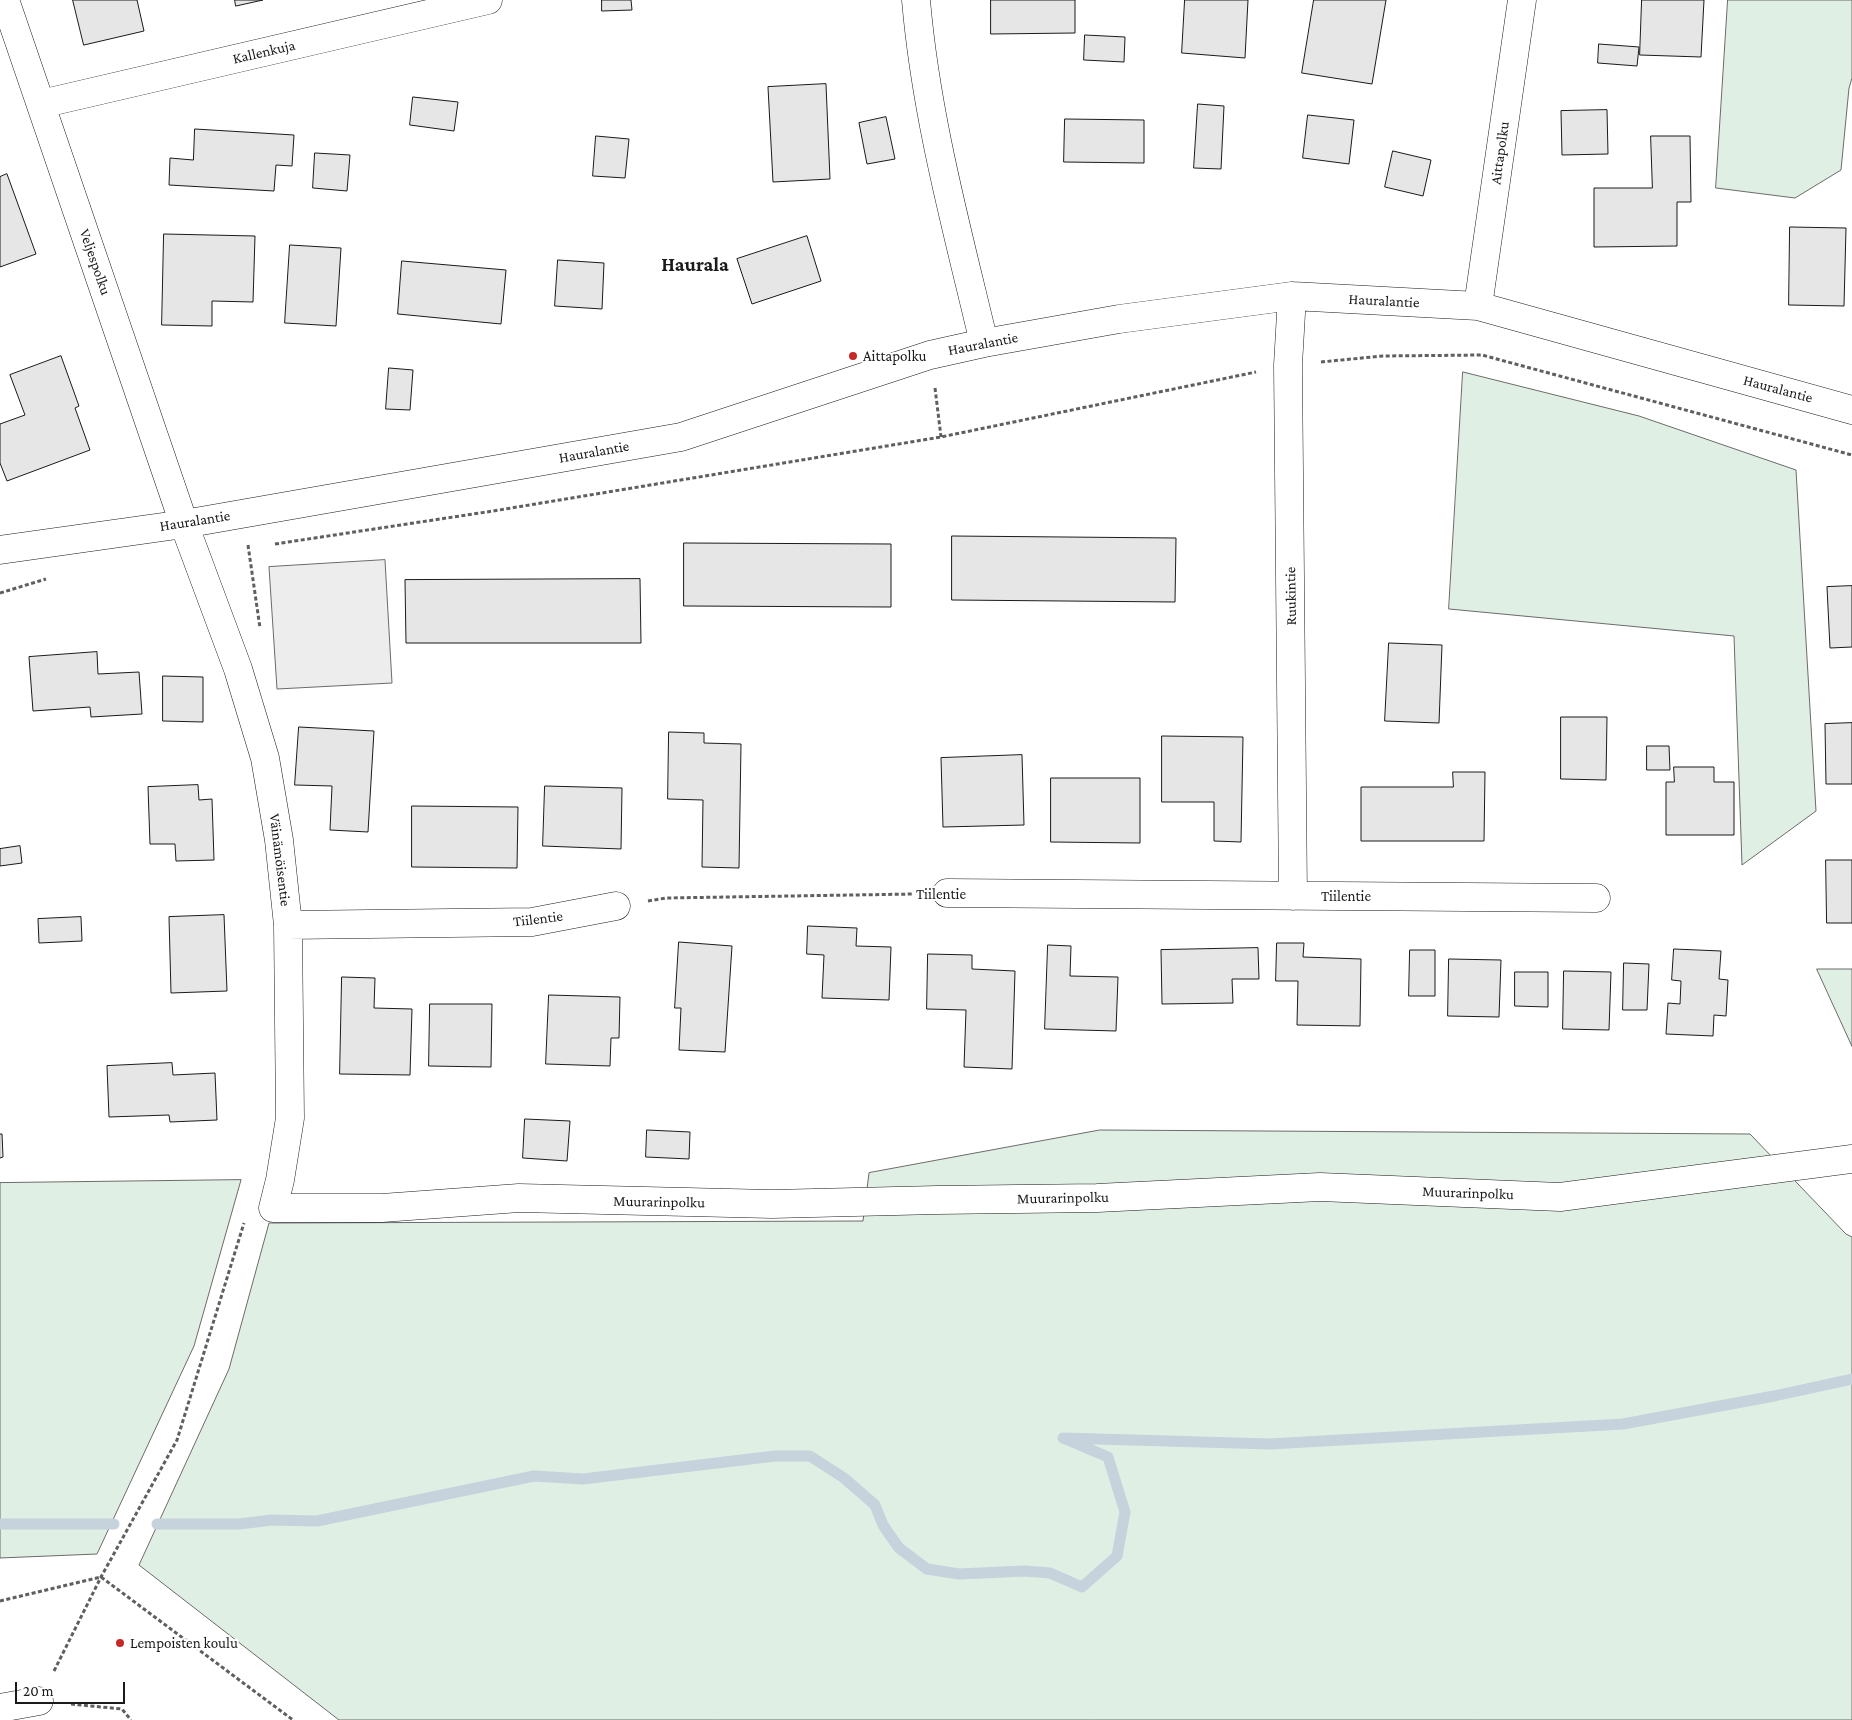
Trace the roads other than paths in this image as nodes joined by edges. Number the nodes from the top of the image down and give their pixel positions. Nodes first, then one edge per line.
1 (5, 0) edge
2 (488, 0) edge
3 (916, 0) edge
4 (1522, 0) edge
5 (40, 104) junction
6 (1292, 296) junction
7 (1478, 306) junction
8 (984, 343) junction
9 (1852, 410) edge
10 (184, 524) junction
11 (0, 550) edge
12 (947, 893) road end
13 (1293, 896) junction
14 (1596, 898) dead end
15 (616, 906) road end
16 (288, 925) junction
17 (1852, 1159) edge
18 (273, 1208) joint
19 (39, 1701) road end
20 (0, 1708) edge

1 - 5 street, Veljespolku
2 - 5 street, Kallenkuja
3 - 8 street
4 - 7 street, Aittapolku
5 - 10 street, Veljespolku
6 - 7 street, Hauralantie
6 - 8 street, Hauralantie
6 - 13 street, Ruukintie
7 - 9 street, Hauralantie
8 - 10 street, Hauralantie
10 - 11 street, Hauralantie
10 - 16 street, Väinämöisentie
12 - 13 street, Tiilentie
13 - 14 street, Tiilentie
15 - 16 street, Tiilentie
16 - 18 street, Väinämöisentie
17 - 18 street, Muurarinpolku
19 - 20 street

